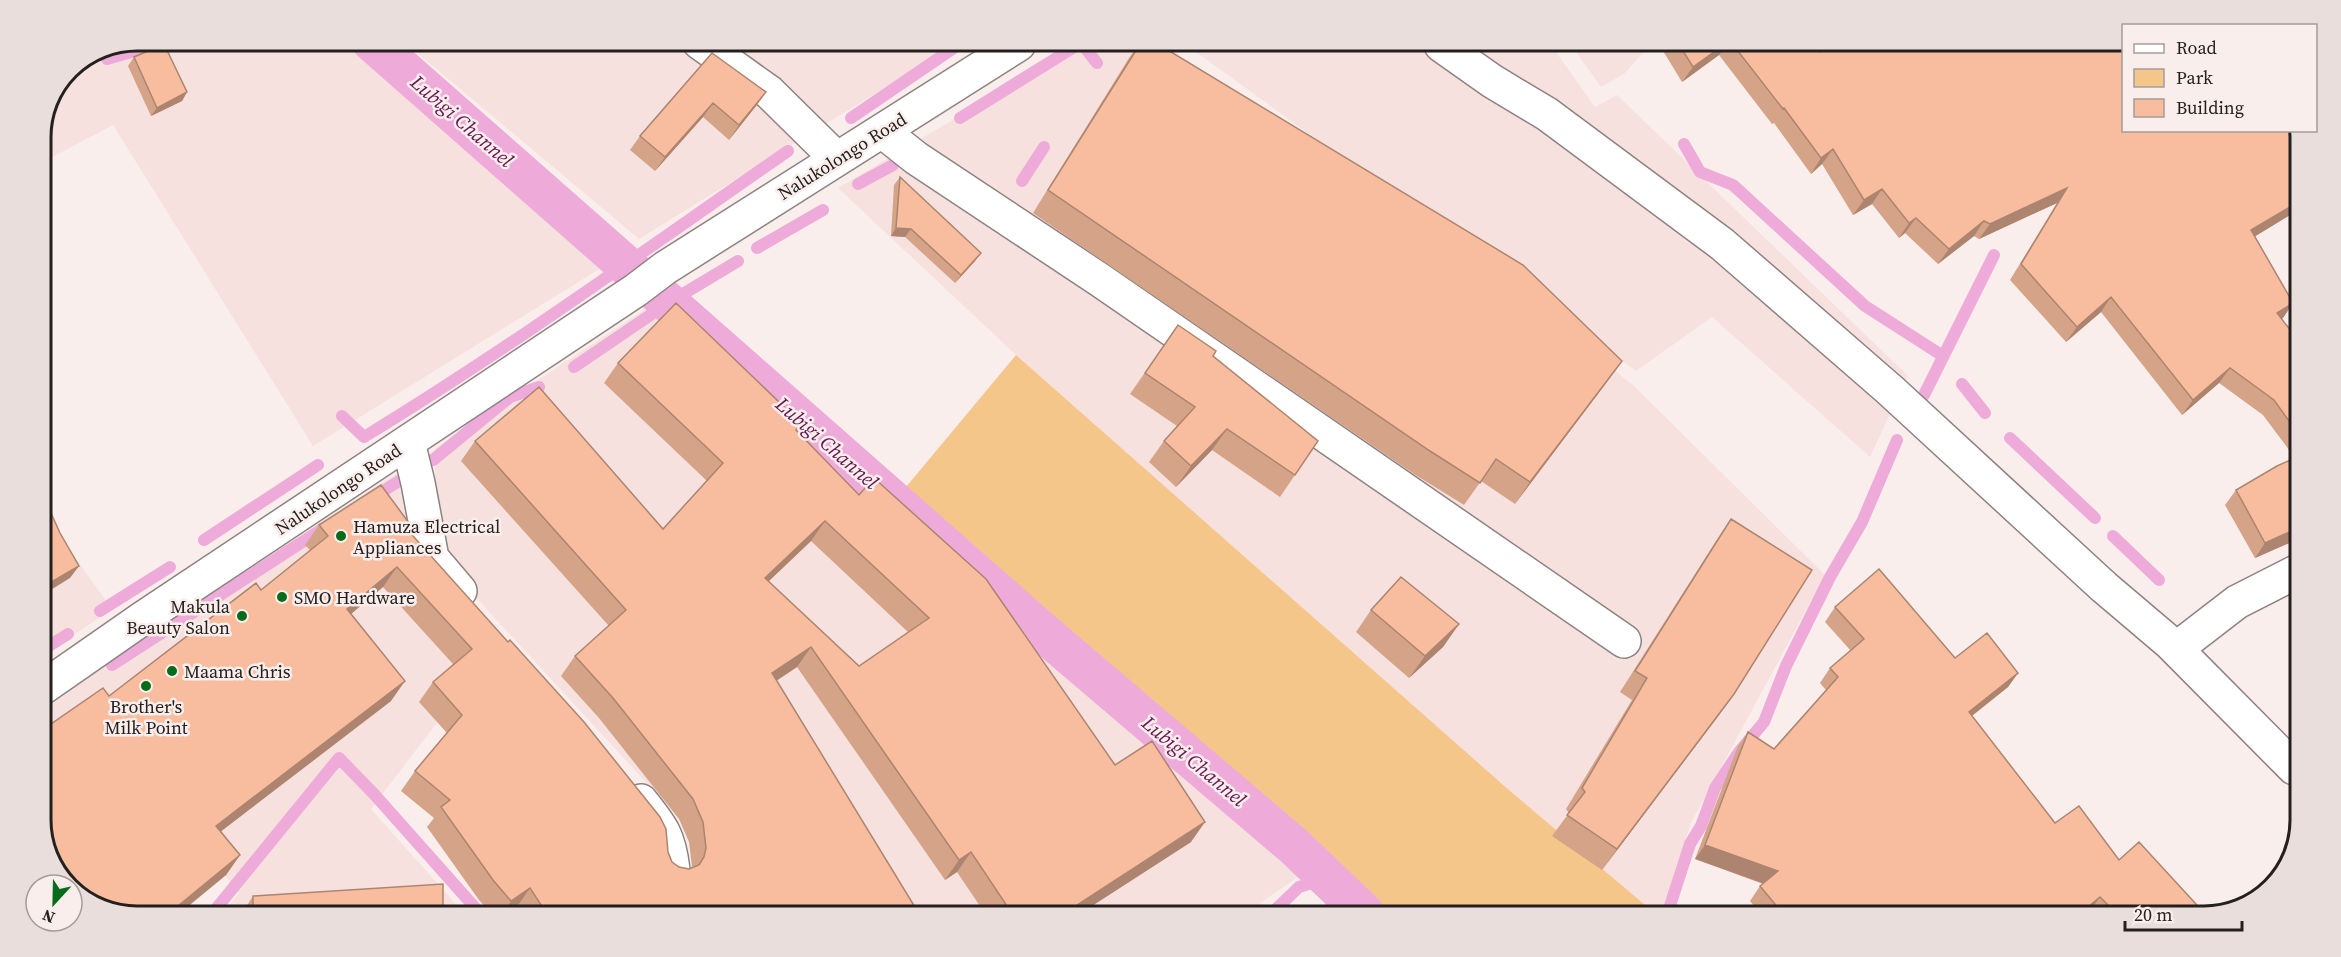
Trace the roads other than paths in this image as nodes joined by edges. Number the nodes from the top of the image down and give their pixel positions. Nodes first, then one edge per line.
1 (712, 51) edge
2 (1008, 51) edge
3 (1450, 51) edge
4 (882, 131) junction
5 (837, 159) junction
6 (408, 442) junction
7 (2290, 575) edge
8 (483, 616) edge
9 (1624, 641) dead end
10 (2176, 649) junction
11 (51, 682) edge
12 (2290, 764) edge
13 (626, 782) edge
14 (673, 870) edge

1 - 5 street
2 - 4 street, Nalukolongo Road
3 - 10 street
4 - 5 street, Nalukolongo Road
4 - 9 street
5 - 6 street, Nalukolongo Road
6 - 8 street
6 - 11 street, Nalukolongo Road
7 - 10 street
10 - 12 street
13 - 14 street

